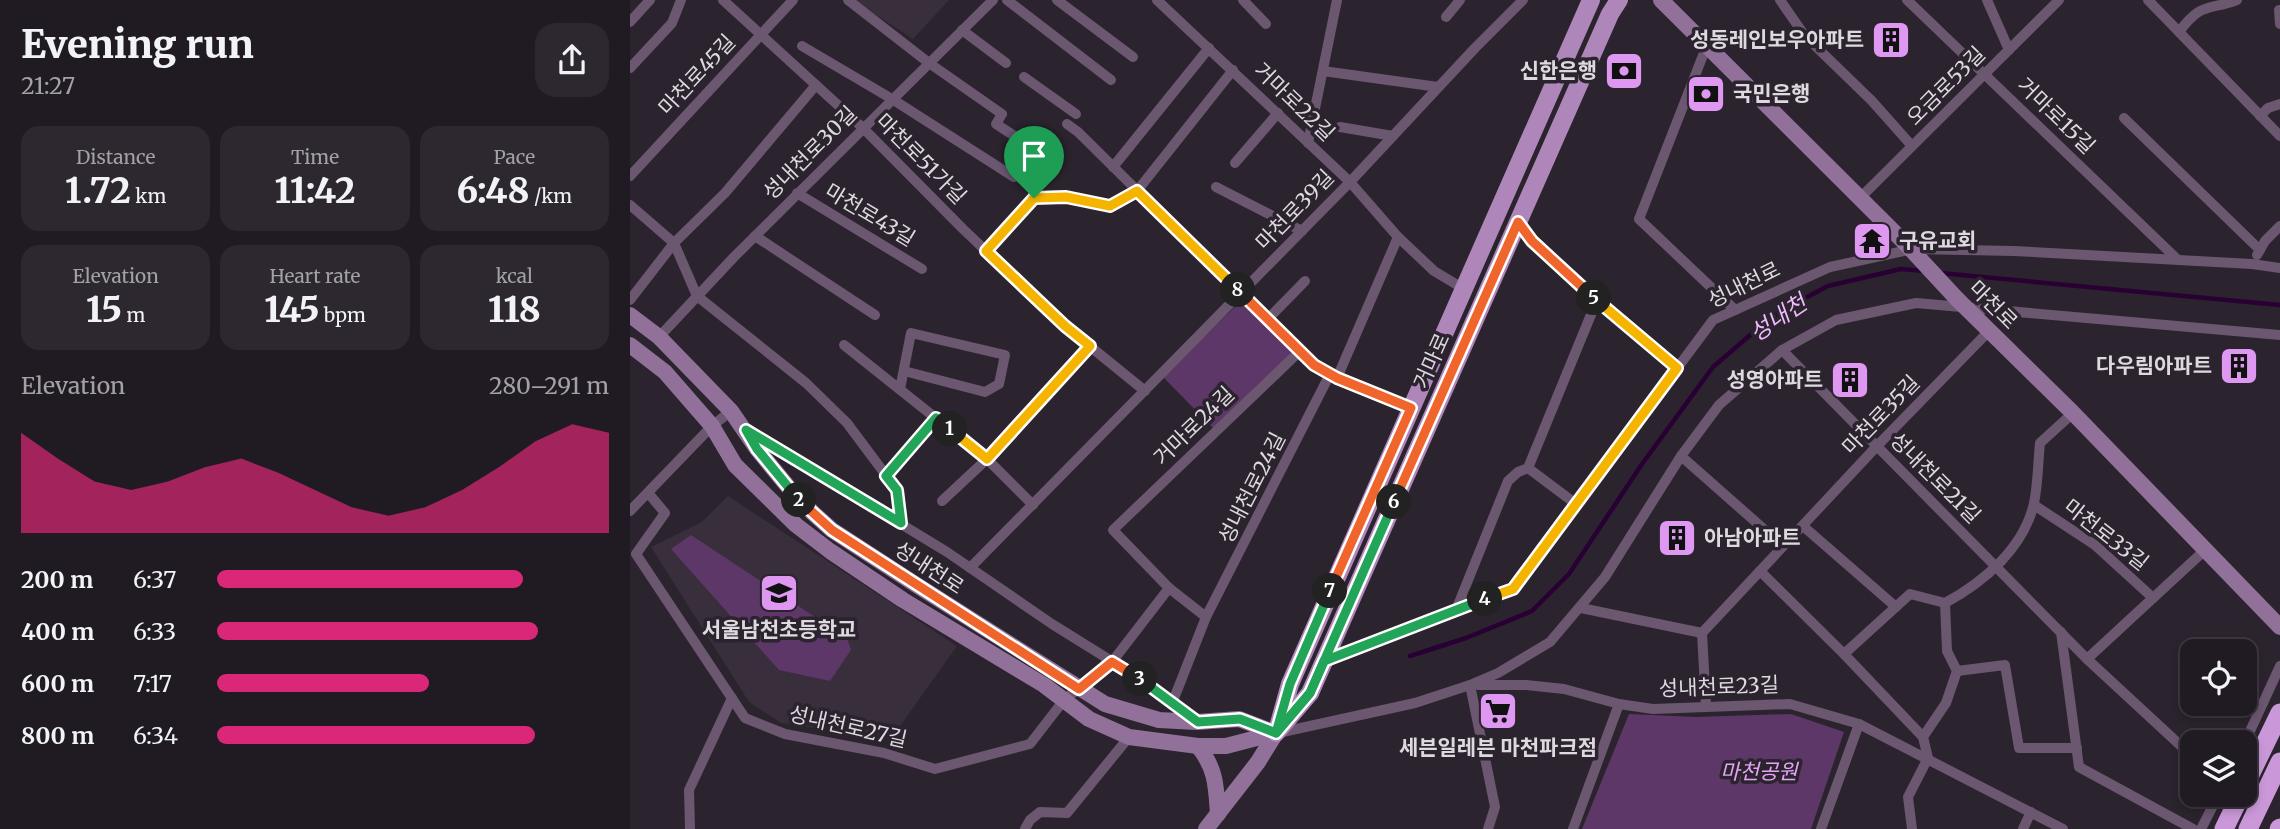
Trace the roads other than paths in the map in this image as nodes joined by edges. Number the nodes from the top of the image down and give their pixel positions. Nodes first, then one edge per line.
1 (650, 0) edge
2 (723, 0) edge
3 (793, 0) edge
4 (848, 0) edge
5 (993, 0) edge
6 (1007, 0) edge
7 (1057, 0) edge
8 (1157, 0) edge
9 (1242, 0) edge
10 (1337, 0) edge
11 (1460, 0) edge
12 (1523, 0) edge
13 (1619, 0) edge
14 (1661, 0) edge
15 (1780, 0) edge
16 (1907, 0) edge
17 (1987, 0) edge
18 (2059, 0) edge
19 (2238, 0) edge
20 (678, 2) edge
21 (1586, 2) edge
22 (2156, 3) edge
23 (2279, 10) edge
24 (1446, 17) dead end
25 (630, 22) edge
26 (1266, 24) dead end
27 (2280, 24) edge
28 (962, 30) junction
29 (2179, 32) junction
30 (762, 33) junction
31 (1707, 45) junction
32 (802, 46) dead end
33 (1209, 48) junction
34 (2009, 50) junction
35 (1133, 57) dead end
36 (929, 63) junction
37 (1006, 63) dead end
38 (630, 68) edge
39 (1233, 70) junction
40 (1323, 71) junction
41 (1984, 75) junction
42 (1024, 77) dead end
43 (1111, 80) dead end
44 (817, 85) junction
45 (1438, 88) junction
46 (892, 99) junction
47 (2280, 104) edge
48 (1278, 113) junction
49 (1076, 114) dead end
50 (2260, 116) junction
51 (2124, 118) dead end
52 (1067, 124) dead end
53 (1340, 127) dead end
54 (863, 128) junction
55 (1393, 136) junction
56 (2280, 136) edge
57 (1308, 143) junction
58 (1912, 146) junction
59 (1039, 152) dead end
60 (1235, 163) dead end
61 (1113, 167) junction
62 (630, 176) edge
63 (1014, 177) dead end
64 (1350, 182) junction
65 (1216, 187) dead end
66 (1137, 191) junction
67 (797, 193) junction
68 (1860, 198) junction
69 (630, 205) edge
70 (1518, 222) junction
71 (2280, 226) edge
72 (1302, 231) junction
73 (755, 236) junction
74 (1398, 237) junction
75 (674, 243) junction
76 (2260, 250) junction
77 (986, 251) junction
78 (2178, 260) junction
79 (2252, 264) junction
80 (2280, 268) edge
81 (922, 269) dead end
82 (1305, 281) dead end
83 (1464, 289) junction
84 (1241, 293) junction
85 (697, 296) junction
86 (630, 300) edge
87 (1597, 300) junction
88 (1961, 303) junction
89 (1735, 310) junction
90 (630, 315) edge
91 (875, 316) dead end
92 (1268, 319) junction
93 (1989, 331) junction
94 (2280, 335) edge
95 (659, 337) junction
96 (630, 345) edge
97 (844, 345) dead end
98 (1090, 346) junction
99 (1782, 350) junction
100 (1300, 351) junction
101 (1677, 368) junction
102 (904, 371) junction
103 (1333, 376) junction
104 (900, 389) junction
105 (1145, 391) junction
106 (1411, 408) junction
107 (731, 411) junction
108 (2073, 413) junction
109 (936, 418) junction
110 (712, 426) junction
111 (746, 430) junction
112 (1877, 446) junction
113 (1681, 456) junction
114 (987, 459) junction
115 (1528, 468) junction
116 (886, 476) junction
117 (649, 494) junction
118 (942, 501) dead end
119 (1033, 505) junction
120 (1576, 505) junction
121 (2034, 505) junction
122 (630, 512) edge
123 (901, 523) junction
124 (1802, 526) junction
125 (1783, 546) junction
126 (2205, 550) junction
127 (1995, 566) junction
128 (970, 568) junction
129 (1760, 571) junction
130 (1169, 588) junction
131 (2153, 598) junction
132 (1945, 603) junction
133 (1896, 607) junction
134 (1581, 608) junction
135 (1456, 610) junction
136 (1206, 617) junction
137 (2280, 627) edge
138 (2061, 632) junction
139 (1702, 633) junction
140 (1844, 653) junction
141 (2087, 659) junction
142 (1324, 661) junction
143 (1112, 662) junction
144 (2280, 666) edge
145 (1956, 671) junction
146 (1470, 685) junction
147 (1079, 689) junction
148 (732, 698) junction
149 (1064, 700) junction
150 (1173, 701) junction
151 (1619, 704) junction
152 (1706, 706) junction
153 (2280, 713) edge
154 (1198, 722) junction
155 (1859, 724) junction
156 (2251, 730) edge
157 (1276, 733) junction
158 (1129, 737) junction
159 (1923, 737) junction
160 (2180, 745) edge
161 (1198, 746) junction
162 (2077, 748) junction
163 (1928, 758) junction
164 (2257, 760) edge
165 (2280, 762) edge
166 (2212, 807) edge
167 (2235, 807) edge
168 (2031, 812) junction
169 (1218, 814) junction
170 (690, 829) edge
171 (1025, 829) edge
172 (1206, 829) edge
173 (1488, 829) edge
174 (1573, 829) edge
175 (1821, 829) edge
176 (1912, 829) edge
177 (2023, 829) edge
178 (2063, 829) edge
179 (2193, 829) edge
180 (2201, 829) edge
181 (2224, 829) edge
182 (2248, 829) edge

1 - 25 street
2 - 30 street, 마천로51가길
3 - 30 street, 마천로45길
4 - 36 street
5 - 28 street, 성내천로30길
6 - 43 street
7 - 35 street
8 - 33 street, 거마로22길
9 - 26 street
10 - 40 street
11 - 24 street
12 - 45 street, 마천로39길
13 - 70 main road, 거마로
14 - 31 street, 마천로
15 - 58 street
16 - 41 street, 거마로15길
17 - 34 street
18 - 34 street, 오금로53길
19 - 29 street
20 - 38 street
21 - 83 main road, 거마로
22 - 29 street
23 - 27 street
28 - 36 street, 성내천로30길
28 - 37 street
29 - 50 street
30 - 44 street, 마천로51가길
30 - 62 street, 마천로45길
31 - 68 street, 마천로
31 - 89 street
32 - 46 street
33 - 39 street, 거마로22길
33 - 61 street
34 - 41 street, 오금로53길
36 - 46 street, 성내천로30길
36 - 59 street
39 - 48 street, 거마로22길
39 - 66 street
40 - 45 street
40 - 57 street
41 - 58 street, 오금로53길
41 - 78 street, 거마로15길
42 - 49 street
44 - 54 street, 마천로51가길
44 - 75 street
45 - 55 street, 마천로39길
46 - 54 street, 성내천로30길
46 - 63 street
47 - 50 street
48 - 57 street, 거마로22길
48 - 60 street
50 - 56 street
51 - 76 street
52 - 61 street
53 - 55 street
54 - 67 street, 성내천로30길
54 - 77 street, 마천로51가길
55 - 64 street, 마천로39길
57 - 64 street, 거마로22길
58 - 68 street, 오금로53길
61 - 66 street
64 - 72 street, 마천로39길
64 - 74 street, 거마로22길
65 - 72 street
66 - 77 street
66 - 84 street
67 - 73 street, 성내천로30길
67 - 81 street, 마천로43길
68 - 88 street, 마천로, bridge
69 - 75 street
70 - 87 street
70 - 142 main road, 거마로
71 - 76 street
72 - 84 street, 마천로39길
73 - 85 street, 성내천로30길
73 - 91 street
74 - 83 street, 거마로22길
74 - 103 street, 성내천로24길
75 - 85 street
75 - 86 street
76 - 79 street
77 - 98 street, 마천로51가길
78 - 79 street, 성내천로
78 - 89 street, 성내천로
79 - 80 street, 성내천로
82 - 92 street
83 - 106 main road, 거마로
84 - 92 street
84 - 105 street, 마천로39길
85 - 95 street, 성내천로30길
85 - 116 street, 성내천로
87 - 101 street
87 - 115 street
88 - 93 street, 마천로
88 - 94 street, 성내천로
88 - 99 street, 성내천로
89 - 101 street, 성내천로
90 - 95 street, 성내천로
92 - 100 street
93 - 108 street, 마천로
93 - 112 street, 마천로35길
95 - 107 street, 성내천로
96 - 110 street, 성내천로
97 - 104 street
98 - 105 street, 마천로51가길
98 - 114 street
99 - 112 street, 성내천로21길
99 - 113 street, 성내천로
100 - 103 street
100 - 130 street, 거마로24길
101 - 120 street, 성내천로
102 - 102 street
102 - 104 street
103 - 106 street
103 - 136 street, 성내천로24길
104 - 109 street
105 - 119 street, 마천로39길
106 - 157 main road, 거마로
107 - 110 street
107 - 111 street, 성내천로
108 - 121 street, 마천로33길
108 - 126 street, 마천로
109 - 114 street
109 - 116 street
110 - 117 street
110 - 149 street, 성내천로
111 - 123 street
111 - 147 street, 성내천로
112 - 124 street, 마천로35길
112 - 127 street, 성내천로21길
113 - 125 street
113 - 134 street, 성내천로
114 - 118 street
114 - 119 street
115 - 120 street
115 - 135 street
116 - 123 street, 성내천로
117 - 122 street
117 - 148 street, 성내천로27길
119 - 128 street, 마천로39길
120 - 135 street, 성내천로
121 - 127 street, 마천로33길
121 - 131 street, 마천로33길
123 - 128 street
124 - 125 street, 마천로35길
124 - 133 street
125 - 129 street, 마천로35길
126 - 131 street
126 - 137 street, 마천로
127 - 132 street, 마천로33길
127 - 138 street, 성내천로21길
128 - 143 street
129 - 139 street, 마천로35길
129 - 140 street
130 - 136 street
130 - 143 street
131 - 141 street
132 - 133 street
132 - 145 street
133 - 140 street
134 - 139 street
134 - 146 street, 성내천로
135 - 142 street, 성내천로
136 - 150 street, 성내천로24길
138 - 141 street, 성내천로21길
138 - 162 street
139 - 152 street
140 - 159 street
141 - 160 street, 성내천로21길
142 - 157 main road, 거마로
143 - 147 street, 성내천로27길
143 - 150 street
144 - 156 street
145 - 159 street
145 - 162 street
146 - 151 street, 성내천로23길
146 - 157 street, 성내천로
146 - 173 street
147 - 149 street, 성내천로27길
147 - 154 street, 성내천로
148 - 149 street, 성내천로27길
148 - 170 street
149 - 158 street, 성내천로
150 - 154 street
151 - 152 street, 성내천로23길
151 - 174 street
152 - 155 street, 성내천로23길
153 - 164 highway
154 - 157 street, 성내천로
155 - 163 street, 성내천로23길
155 - 175 street
157 - 161 street, 성내천로
157 - 169 street, 거마로
158 - 161 street, 성내천로
158 - 171 street
159 - 163 street
161 - 169 street
162 - 179 street
163 - 168 street, 성내천로23길
163 - 176 street
165 - 182 highway
166 - 180 street
167 - 181 highway
168 - 177 street
168 - 178 street, 성내천로23길
169 - 172 street, 거마로

